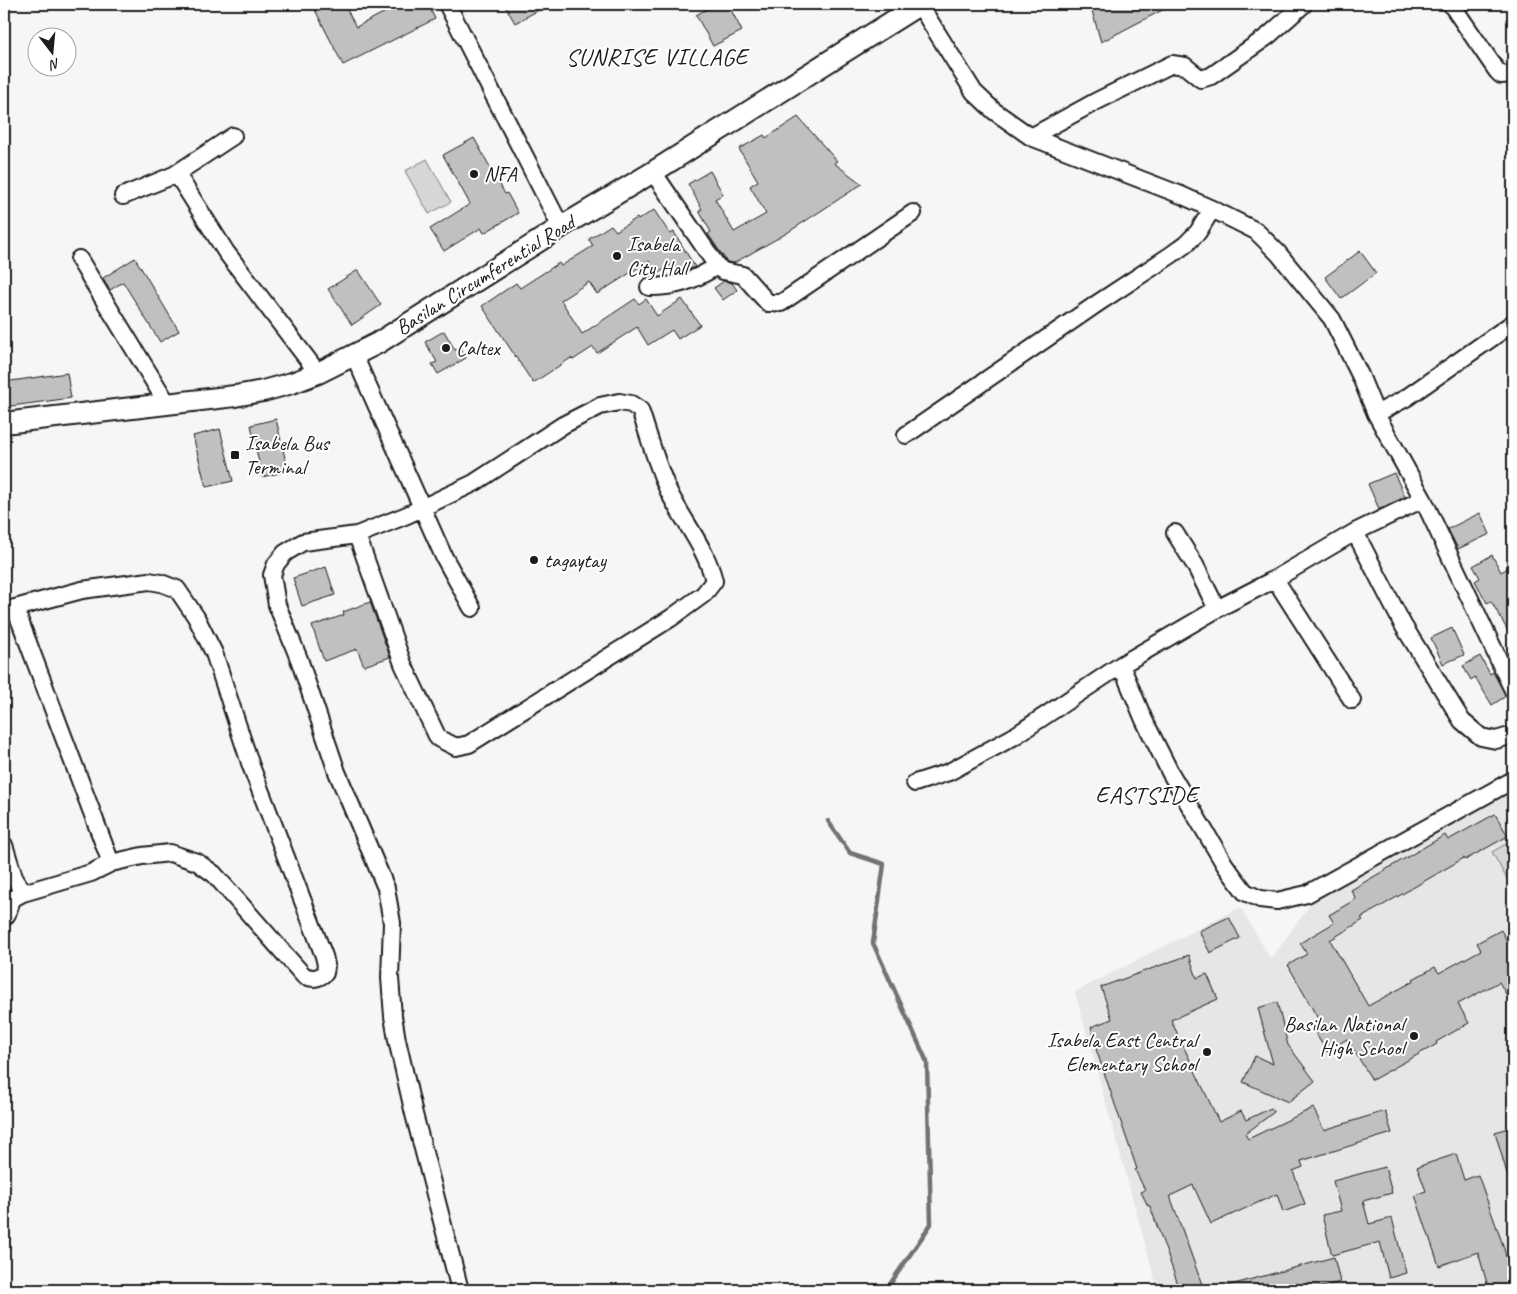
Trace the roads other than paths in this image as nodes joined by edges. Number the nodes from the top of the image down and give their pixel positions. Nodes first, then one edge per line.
1 (447, 4) edge
2 (919, 4) edge
3 (1304, 4) edge
4 (1451, 4) edge
5 (1513, 74) edge
6 (233, 136) dead end
7 (1031, 137) junction
8 (653, 172) junction
9 (174, 174) junction
10 (123, 196) dead end
11 (1212, 209) junction
12 (913, 213) dead end
13 (561, 227) junction
14 (79, 259) dead end
15 (717, 266) junction
16 (649, 287) dead end
17 (1513, 323) edge
18 (354, 355) junction
19 (318, 373) junction
20 (167, 403) junction
21 (1376, 414) junction
22 (4, 423) edge
23 (906, 435) dead end
24 (1423, 500) junction
25 (422, 507) junction
26 (1355, 532) junction
27 (1175, 533) dead end
28 (357, 534) junction
29 (1275, 579) junction
30 (472, 608) dead end
31 (10, 609) edge
32 (1217, 609) junction
33 (1121, 665) junction
34 (1513, 690) edge
35 (1352, 700) dead end
36 (1513, 735) edge
37 (1513, 780) edge
38 (915, 783) dead end
39 (4, 845) edge
40 (110, 863) junction
41 (13, 899) edge
42 (4, 918) edge
43 (460, 1290) edge

1 - 13 street
2 - 7 street
2 - 8 main road, Basilan Circumferential Road
3 - 7 street
4 - 5 street
6 - 9 street
7 - 11 street
8 - 13 main road, Basilan Circumferential Road
8 - 15 street
9 - 10 street
9 - 19 street
11 - 21 street
11 - 23 street
12 - 15 street
13 - 18 main road, Basilan Circumferential Road
14 - 20 street
15 - 16 street
17 - 21 street
18 - 19 main road, Basilan Circumferential Road
18 - 25 street
19 - 20 main road, Basilan Circumferential Road
20 - 22 main road, Basilan Circumferential Road
21 - 24 street
24 - 26 street
24 - 34 street
25 - 28 street
25 - 28 street
25 - 30 street
26 - 29 street
26 - 36 street
27 - 32 street
28 - 43 street
29 - 32 street
29 - 35 street
31 - 40 street
31 - 40 street
32 - 33 street
33 - 37 street
33 - 38 street
39 - 41 street
40 - 41 street
41 - 42 street

